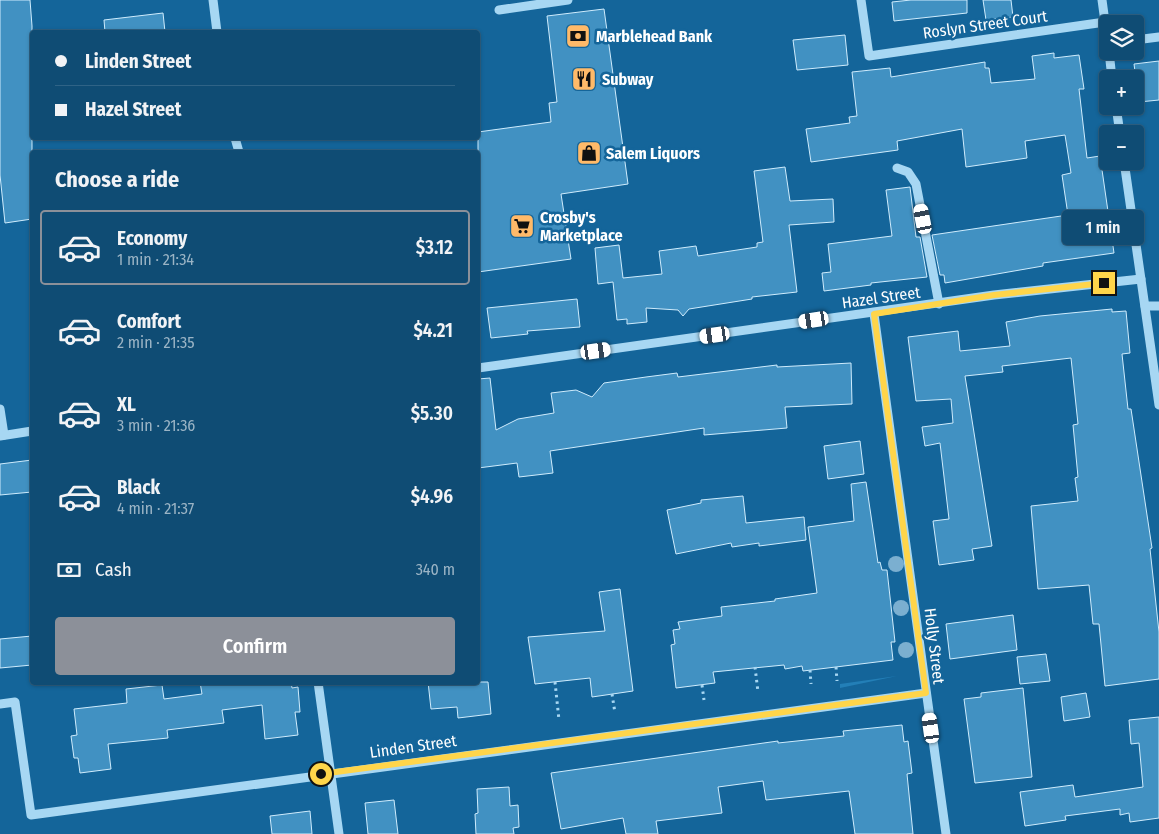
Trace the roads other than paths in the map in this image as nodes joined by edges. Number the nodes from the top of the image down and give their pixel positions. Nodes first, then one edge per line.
1 (213, 0) edge
2 (568, 0) edge
3 (861, 0) edge
4 (1102, 0) edge
5 (499, 10) dead end
6 (1104, 15) edge
7 (1099, 23) edge
8 (218, 30) edge
9 (1159, 37) edge
10 (1144, 39) edge
11 (897, 168) dead end
12 (1125, 170) edge
13 (1140, 279) junction
14 (939, 304) junction
15 (1145, 306) junction
16 (1159, 306) edge
17 (874, 314) junction
18 (480, 368) edge
19 (1159, 405) edge
20 (0, 409) edge
21 (30, 431) edge
22 (2, 436) edge
23 (318, 685) edge
24 (926, 693) junction
25 (0, 704) edge
26 (331, 772) junction
27 (340, 834) edge
28 (946, 834) edge

1 - 8 street
2 - 5 street
3 - 7 street, Roslyn Street Court
4 - 6 street
9 - 10 street
11 - 14 street
12 - 13 street
13 - 14 street, Hazel Street
13 - 15 street
14 - 17 street, Hazel Street
15 - 16 street
15 - 19 street
17 - 18 street, Hazel Street
17 - 24 street, Holly Street
20 - 22 street
21 - 22 street
23 - 26 street
24 - 26 street, Linden Street
24 - 28 street, Holly Street
25 - 26 street, Linden Street
26 - 27 street

